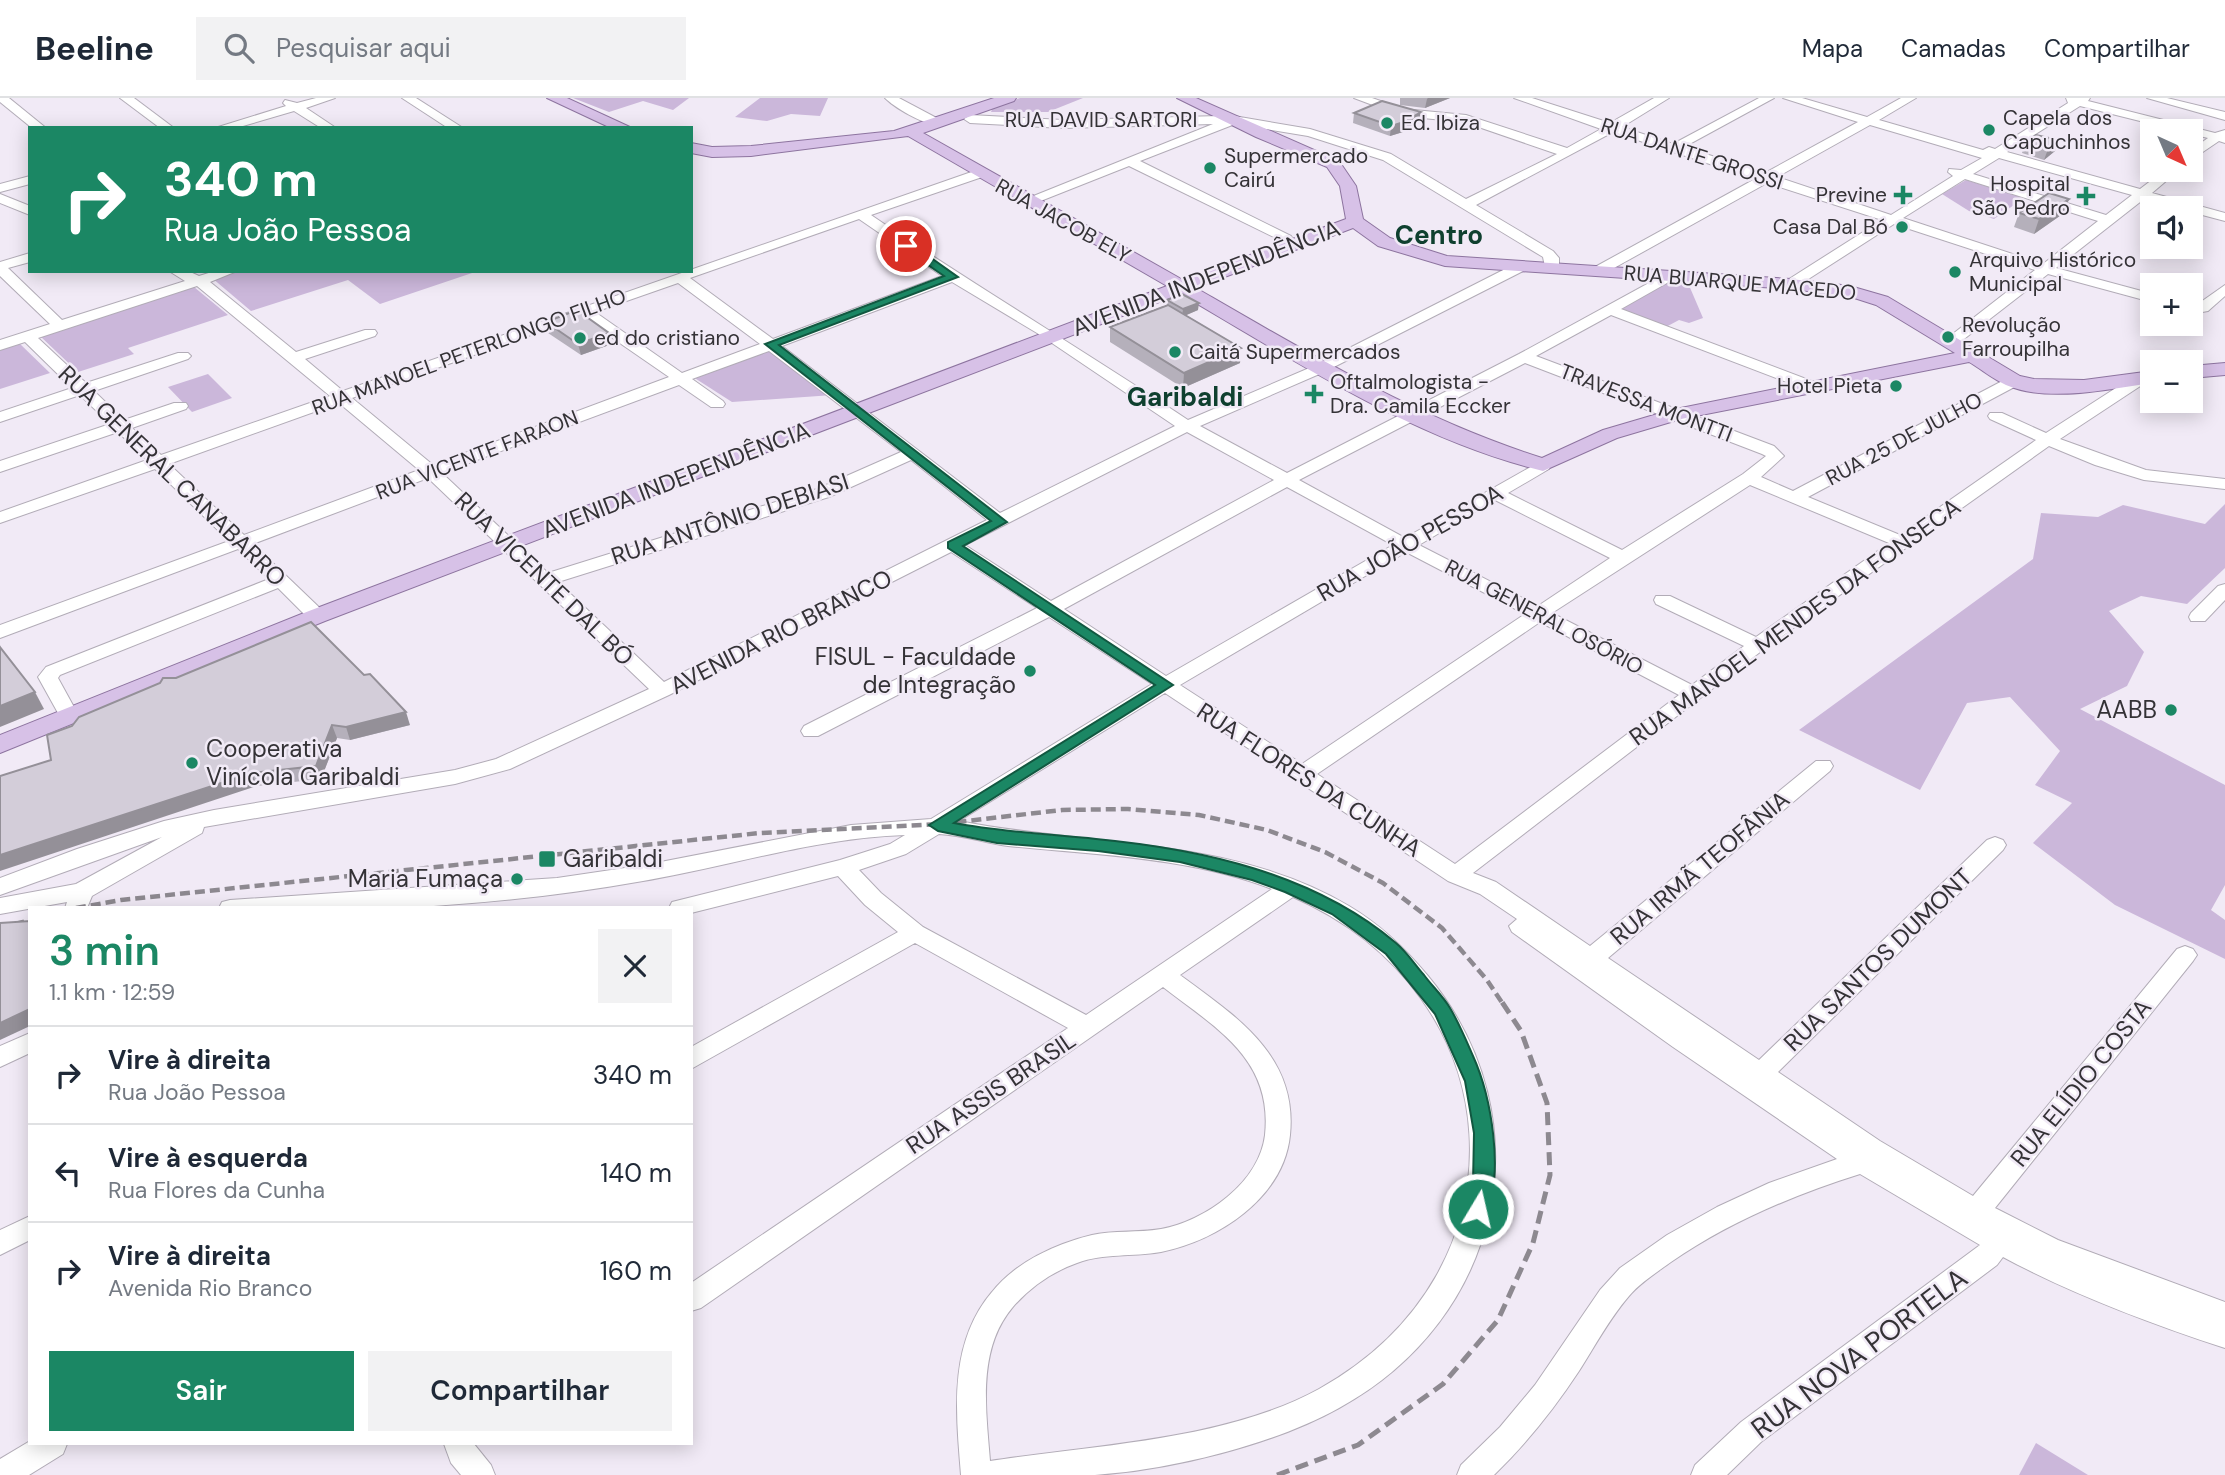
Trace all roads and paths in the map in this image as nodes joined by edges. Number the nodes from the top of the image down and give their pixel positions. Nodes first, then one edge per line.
1 (126, 98) edge
2 (281, 98) edge
3 (329, 98) edge
4 (408, 98) edge
5 (534, 98) edge
6 (554, 98) edge
7 (891, 98) edge
8 (1184, 98) edge
9 (1360, 98) edge
10 (1394, 98) edge
11 (1520, 98) edge
12 (1534, 98) edge
13 (1662, 98) edge
14 (1768, 98) edge
15 (1789, 98) edge
16 (1894, 98) edge
17 (1910, 98) edge
18 (2153, 98) edge
19 (1005, 99) edge
20 (2071, 100) edge
21 (7, 101) edge
22 (1378, 104) junction
23 (296, 107) junction
24 (2225, 118) edge
25 (970, 119) junction
26 (1233, 120) junction
27 (1863, 120) junction
28 (38, 126) edge
29 (166, 126) edge
30 (228, 126) edge
31 (327, 126) edge
32 (454, 126) edge
33 (601, 126) edge
34 (620, 126) edge
35 (943, 126) junction
36 (1614, 126) junction
37 (920, 134) junction
38 (2218, 135) edge
39 (1677, 146) junction
40 (2203, 147) edge
41 (693, 151) edge
42 (1568, 153) junction
43 (1989, 153) junction
44 (1130, 160) junction
45 (979, 173) junction
46 (1958, 174) junction
47 (1763, 175) junction
48 (28, 181) edge
49 (2145, 182) edge
50 (2153, 182) edge
51 (0, 188) edge
52 (2137, 192) junction
53 (2150, 196) edge
54 (0, 198) edge
55 (1028, 201) junction
56 (1465, 205) junction
57 (28, 210) edge
58 (2203, 212) edge
59 (860, 214) junction
60 (1355, 217) junction
61 (1892, 217) junction
62 (2225, 217) edge
63 (2103, 218) junction
64 (1286, 239) junction
65 (28, 258) edge
66 (2042, 265) junction
67 (1522, 266) junction
68 (0, 267) edge
69 (1552, 267) junction
70 (1593, 270) junction
71 (693, 272) edge
72 (181, 273) edge
73 (224, 273) edge
74 (690, 273) edge
75 (1669, 276) junction
76 (679, 277) junction
77 (953, 277) junction
78 (199, 281) junction
79 (1785, 283) junction
80 (1176, 284) junction
81 (2225, 289) edge
82 (2140, 295) edge
83 (2203, 304) edge
84 (1609, 309) junction
85 (584, 312) junction
86 (60, 326) junction
87 (370, 333) dead end
88 (1046, 334) junction
89 (29, 336) junction
90 (1946, 340) junction
91 (1, 344) edge
92 (771, 344) junction
93 (183, 356) dead end
94 (1970, 356) junction
95 (1524, 357) junction
96 (293, 358) junction
97 (1319, 369) junction
98 (2225, 369) edge
99 (2203, 372) edge
100 (2203, 376) edge
101 (679, 379) junction
102 (2140, 379) edge
103 (2225, 379) edge
104 (2014, 381) junction
105 (2140, 382) edge
106 (1816, 388) junction
107 (82, 390) junction
108 (339, 398) junction
109 (716, 404) dead end
110 (180, 406) dead end
111 (855, 407) junction
112 (1678, 414) junction
113 (1408, 416) junction
114 (1996, 416) dead end
115 (0, 417) edge
116 (120, 426) junction
117 (1187, 426) junction
118 (2047, 440) junction
119 (913, 453) junction
120 (157, 463) junction
121 (1543, 465) junction
122 (0, 467) edge
123 (432, 473) junction
124 (1749, 478) junction
125 (1286, 480) junction
126 (2225, 484) edge
127 (1495, 493) junction
128 (1794, 497) junction
129 (0, 519) edge
130 (1000, 522) junction
131 (505, 541) junction
132 (1903, 543) junction
133 (242, 544) junction
134 (953, 545) junction
135 (1406, 545) junction
136 (1623, 557) junction
137 (545, 580) junction
138 (280, 581) junction
139 (2225, 590) edge
140 (1664, 600) dead end
141 (1050, 609) junction
142 (313, 613) junction
143 (1540, 615) junction
144 (2198, 617) dead end
145 (0, 632) edge
146 (1758, 645) junction
147 (1165, 685) junction
148 (662, 691) junction
149 (1690, 693) junction
150 (65, 709) junction
151 (811, 731) dead end
152 (0, 735) edge
153 (0, 745) edge
154 (1823, 766) dead end
155 (1301, 775) junction
156 (214, 817) junction
157 (938, 825) junction
158 (1995, 845) dead end
159 (843, 867) junction
160 (1467, 882) junction
161 (0, 887) edge
162 (1291, 887) junction
163 (79, 900) edge
164 (0, 906) edge
165 (269, 906) edge
166 (688, 906) edge
167 (915, 933) junction
168 (2185, 955) dead end
169 (1585, 964) junction
170 (1163, 975) junction
171 (1087, 1027) junction
172 (28, 1043) edge
173 (0, 1057) edge
174 (693, 1058) edge
175 (1754, 1080) junction
176 (1866, 1156) junction
177 (1971, 1218) junction
178 (28, 1228) edge
179 (2003, 1236) junction
180 (0, 1243) edge
181 (693, 1298) edge
182 (2223, 1324) edge
183 (50, 1445) edge
184 (2, 1475) edge
185 (976, 1475) edge
186 (990, 1475) edge
187 (1472, 1475) edge
188 (1706, 1475) edge

1 - 29 street
2 - 23 street
3 - 23 street
4 - 32 street
5 - 33 main road
6 - 34 main road
7 - 35 street
8 - 26 main road
9 - 22 street
10 - 22 street
11 - 36 street, RUA DANTE GROSSI
12 - 36 street, RUA DANTE GROSSI
13 - 36 street
14 - 39 street
15 - 27 street
16 - 27 street
17 - 27 street
18 - 24 street
19 - 25 main road
19 - 35 main road
20 - 38 street
20 - 43 street
21 - 28 street
22 - 42 street
23 - 30 street
23 - 31 street
24 - 38 street
25 - 26 street, RUA DAVID SARTORI
25 - 35 main road
26 - 44 street
26 - 56 street, RUA DAVID SARTORI
26 - 60 main road
27 - 43 street
27 - 47 street
35 - 37 main road
36 - 39 street, RUA DANTE GROSSI
36 - 42 street
37 - 41 main road
37 - 45 main road, RUA JACOB ELY
38 - 40 street
39 - 47 street, RUA DANTE GROSSI
42 - 56 street
43 - 46 street
43 - 52 street
44 - 55 street
44 - 64 street
45 - 55 main road, RUA JACOB ELY
45 - 59 street, RUA MANOEL PETERLONGO FILHO
46 - 61 street
46 - 63 street
47 - 61 street, RUA DANTE GROSSI
47 - 70 street
48 - 51 street
49 - 52 street
50 - 52 street
52 - 53 street
52 - 63 street
54 - 57 street
55 - 80 main road, RUA JACOB ELY
56 - 69 street, RUA DAVID SARTORI
58 - 62 street
59 - 71 street, RUA MANOEL PETERLONGO FILHO
59 - 77 street, RUA GENERAL OSÓRIO
60 - 64 main road, AVENIDA INDEPENDÊNCIA
60 - 67 main road, RUA BUARQUE MACEDO
60 - 80 main road, AVENIDA INDEPENDÊNCIA
61 - 66 street, RUA DANTE GROSSI
61 - 79 street
63 - 66 street
64 - 80 main road, AVENIDA INDEPENDÊNCIA
65 - 68 street
66 - 82 street, RUA DANTE GROSSI
66 - 90 street
67 - 69 main road, RUA BUARQUE MACEDO
67 - 97 street, AVENIDA RIO BRANCO
68 - 86 street
69 - 70 main road, RUA BUARQUE MACEDO
70 - 75 main road, RUA BUARQUE MACEDO
72 - 78 street, RUA VICENTE DAL BÓ
73 - 78 street
74 - 76 street, RUA MANOEL PETERLONGO FILHO
75 - 79 main road, RUA BUARQUE MACEDO
75 - 84 street
76 - 85 street, RUA MANOEL PETERLONGO FILHO
76 - 92 street
77 - 88 street, RUA GENERAL OSÓRIO
77 - 92 street, RUA VICENTE FARAON
78 - 86 street
78 - 96 street, RUA VICENTE DAL BÓ
79 - 90 main road, RUA BUARQUE MACEDO
80 - 88 main road, AVENIDA INDEPENDÊNCIA
80 - 97 main road, RUA JACOB ELY
81 - 83 street
84 - 95 street
84 - 106 street
85 - 101 street
85 - 108 street, RUA MANOEL PETERLONGO FILHO
86 - 89 street
87 - 96 street
88 - 111 main road, AVENIDA INDEPENDÊNCIA
88 - 117 street, RUA GENERAL OSÓRIO
89 - 91 street
89 - 107 street, RUA GENERAL CANABARRO
90 - 94 main road, RUA BUARQUE MACEDO
92 - 101 street, RUA VICENTE FARAON
92 - 111 street
93 - 107 street
94 - 104 main road, RUA BUARQUE MACEDO
94 - 106 main road, RUA JOÃO PESSOA
95 - 112 street, TRAVESSA MONTTI
95 - 113 street
96 - 108 street, RUA VICENTE DAL BÓ
97 - 113 main road, RUA JACOB ELY
97 - 117 street, AVENIDA RIO BRANCO
98 - 99 main road
100 - 103 main road
101 - 109 street
101 - 123 street, RUA VICENTE FARAON
102 - 104 main road, RUA BUARQUE MACEDO
104 - 128 street, RUA 25 DE JULHO
105 - 118 street, RUA MANOEL MENDES DA FONSECA
106 - 112 main road, RUA JOÃO PESSOA
107 - 115 street
107 - 116 street, RUA GENERAL CANABARRO
108 - 120 street, RUA MANOEL PETERLONGO FILHO
108 - 123 street, RUA VICENTE DAL BÓ
110 - 116 street
111 - 119 street
111 - 131 main road, AVENIDA INDEPENDÊNCIA
112 - 121 main road, RUA JOÃO PESSOA
112 - 124 street, TRAVESSA MONTTI
113 - 121 main road, RUA JACOB ELY
113 - 125 street
114 - 118 street
116 - 120 street, RUA GENERAL CANABARRO
116 - 122 street
117 - 125 street, RUA GENERAL OSÓRIO
117 - 130 street, AVENIDA RIO BRANCO
118 - 126 street
118 - 132 street, RUA MANOEL MENDES DA FONSECA
119 - 130 street
119 - 137 street, RUA ANTÔNIO DEBIASI
120 - 129 street, RUA MANOEL PETERLONGO FILHO
120 - 133 street, RUA GENERAL CANABARRO
121 - 127 street, RUA JOÃO PESSOA
123 - 131 street, RUA VICENTE DAL BÓ
123 - 133 street, RUA VICENTE FARAON
124 - 128 street
124 - 136 street
125 - 135 street, RUA GENERAL OSÓRIO
125 - 141 street
127 - 135 street, RUA JOÃO PESSOA
127 - 136 street
128 - 132 street
130 - 134 street, AVENIDA RIO BRANCO
131 - 137 street, RUA VICENTE DAL BÓ
131 - 142 main road, AVENIDA INDEPENDÊNCIA
132 - 146 street, RUA MANOEL MENDES DA FONSECA
133 - 138 street, RUA GENERAL CANABARRO
133 - 145 street, RUA VICENTE FARAON
134 - 141 street, RUA FLORES DA CUNHA
134 - 148 street, AVENIDA RIO BRANCO
135 - 143 street, RUA GENERAL OSÓRIO
135 - 147 street, RUA JOÃO PESSOA
136 - 143 street
137 - 148 street, RUA VICENTE DAL BÓ
138 - 142 street, RUA GENERAL CANABARRO
138 - 150 street
139 - 144 street
140 - 146 street
141 - 147 street, RUA FLORES DA CUNHA
141 - 151 street
142 - 150 main road, AVENIDA INDEPENDÊNCIA
142 - 153 main road, AVENIDA INDEPENDÊNCIA
143 - 149 street, RUA GENERAL OSÓRIO
143 - 155 street
146 - 149 street, RUA MANOEL MENDES DA FONSECA
147 - 155 street, RUA FLORES DA CUNHA
147 - 157 street, RUA JOÃO PESSOA
148 - 156 street, AVENIDA RIO BRANCO
149 - 160 street, RUA MANOEL MENDES DA FONSECA
150 - 152 main road, AVENIDA INDEPENDÊNCIA
154 - 169 street, RUA IRMÃ TEOFÂNIA
155 - 160 street, RUA FLORES DA CUNHA
156 - 161 street, AVENIDA RIO BRANCO
156 - 163 street
157 - 159 street, RUA JOÃO PESSOA
157 - 162 street
157 - 165 street
158 - 175 street, RUA SANTOS DUMONT
159 - 166 street, RUA JOÃO PESSOA
159 - 167 street
160 - 169 street, RUA FLORES DA CUNHA
162 - 170 street, RUA ASSIS BRASIL
162 - 186 street
163 - 164 street
167 - 171 street
167 - 174 street
168 - 177 street, RUA ELÍDIO COSTA
169 - 175 street, RUA FLORES DA CUNHA
170 - 171 street, RUA ASSIS BRASIL
170 - 185 street
171 - 181 street, RUA ASSIS BRASIL
172 - 173 street
175 - 176 street, RUA FLORES DA CUNHA
176 - 177 street, RUA FLORES DA CUNHA
176 - 187 street
177 - 179 street, RUA FLORES DA CUNHA
178 - 180 street
179 - 182 street, RUA FLORES DA CUNHA
179 - 188 street, RUA NOVA PORTELA
183 - 184 street

